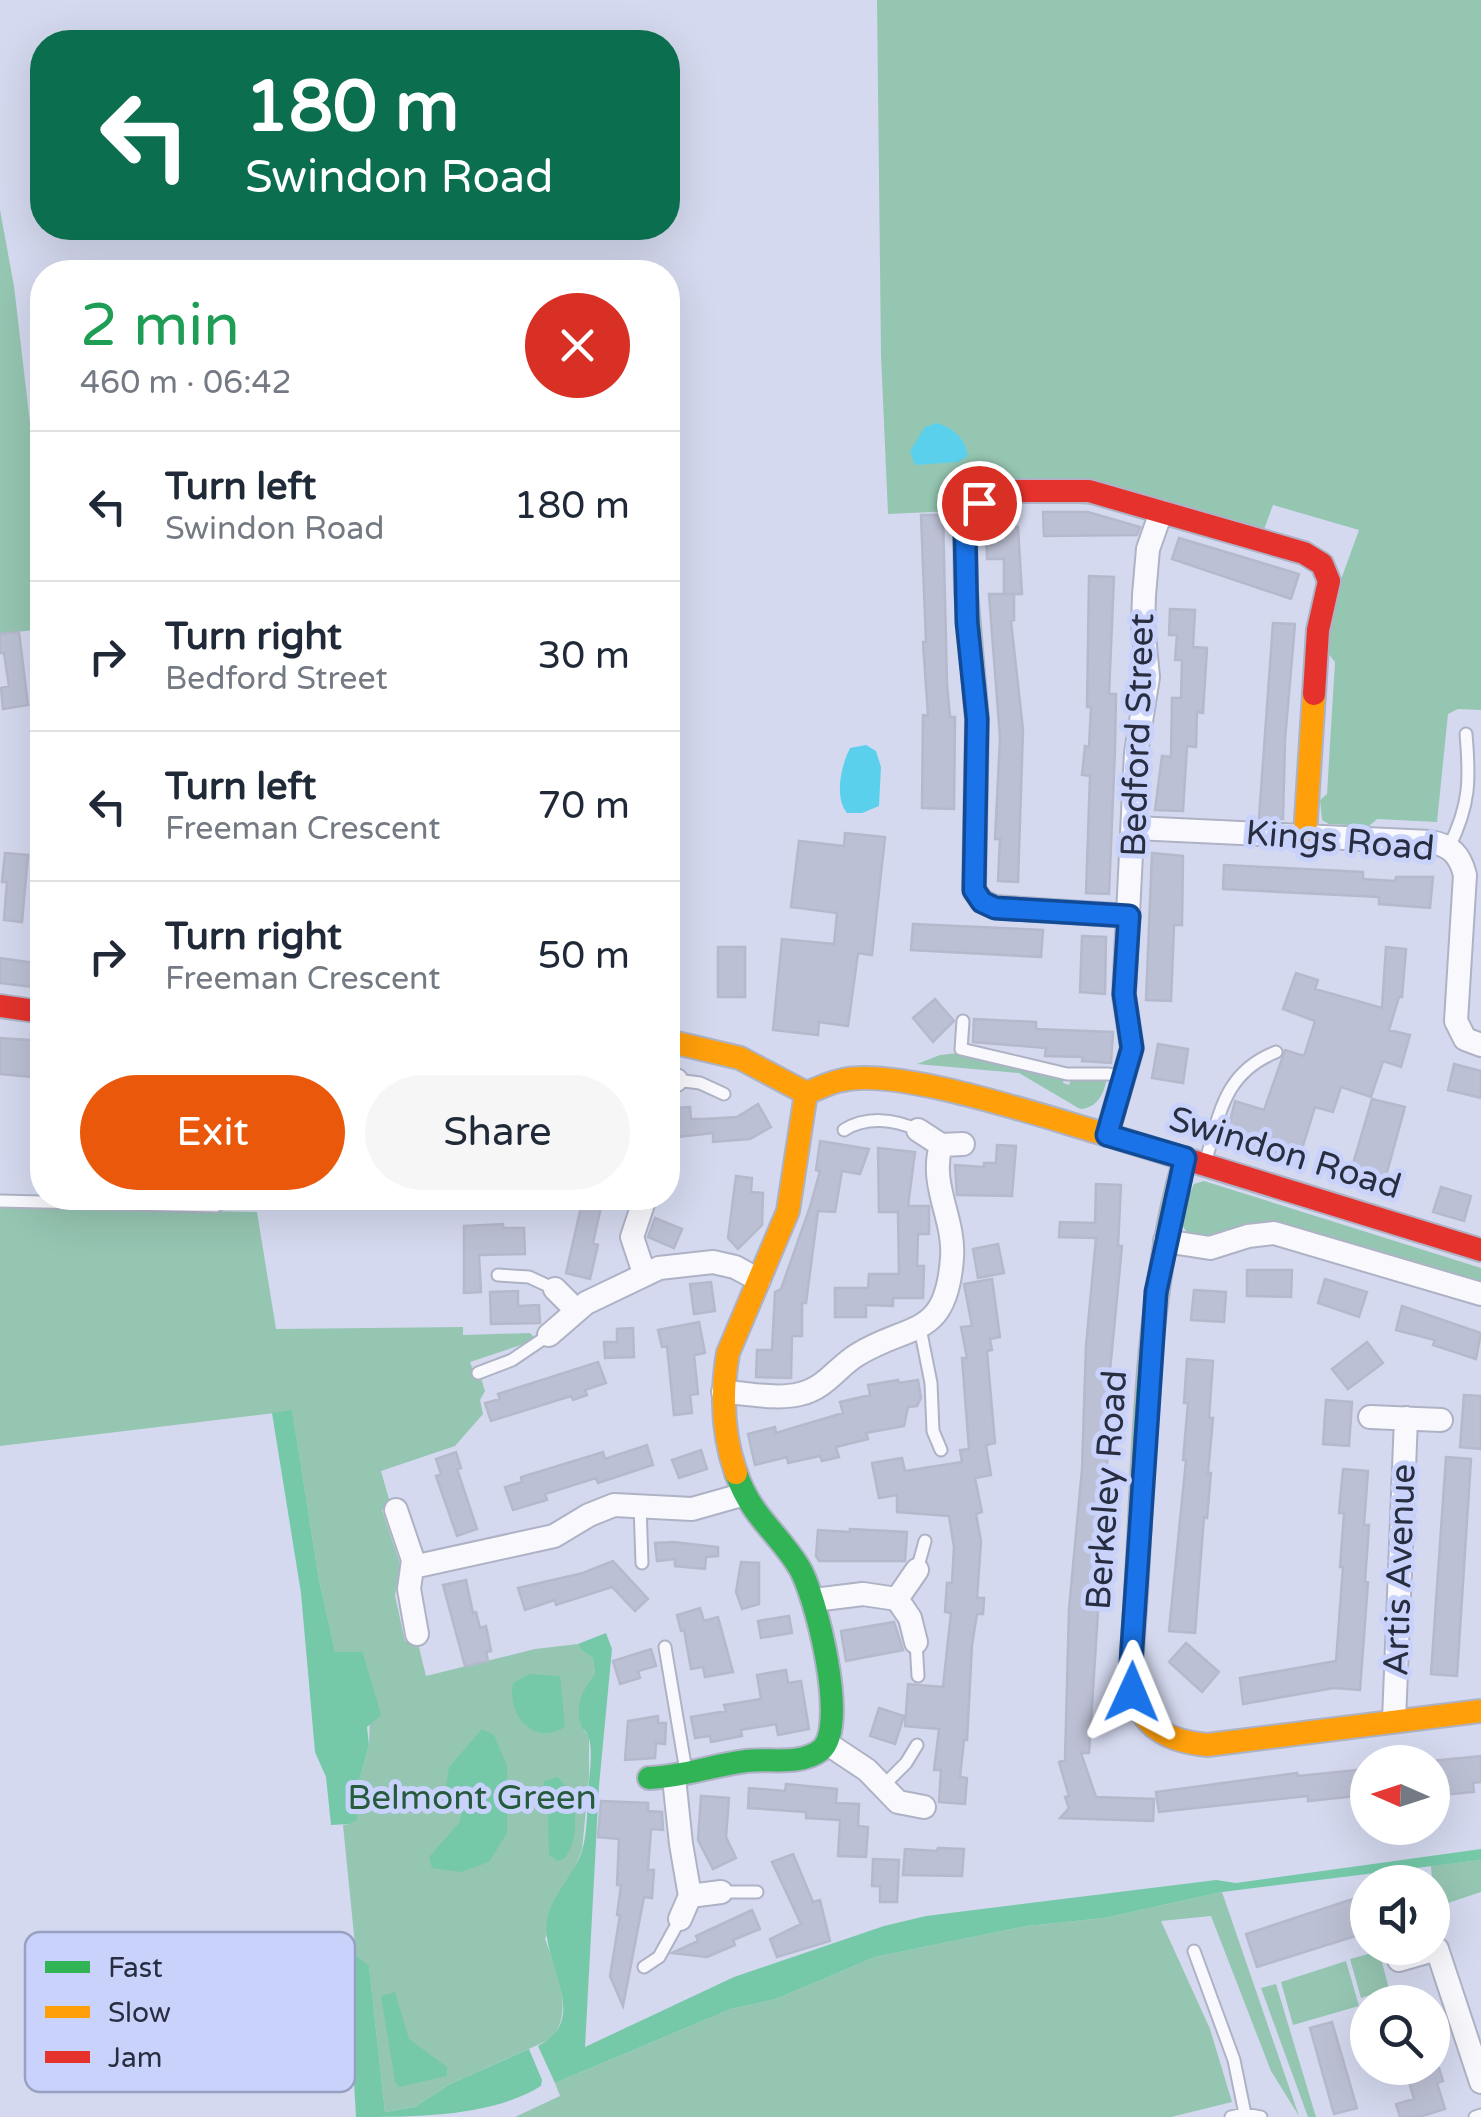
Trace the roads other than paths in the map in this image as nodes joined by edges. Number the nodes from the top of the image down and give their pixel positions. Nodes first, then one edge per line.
1 (1160, 512) junction
2 (1466, 734) dead end
3 (1135, 828) junction
4 (1305, 835) junction
5 (1449, 847) junction
6 (1129, 916) junction
7 (0, 1006) edge
8 (30, 1010) edge
9 (963, 1022) dead end
10 (680, 1044) edge
11 (1481, 1045) edge
12 (1276, 1052) dead end
13 (1125, 1078) junction
14 (680, 1081) edge
15 (806, 1093) junction
16 (724, 1094) dead end
17 (844, 1130) dead end
18 (918, 1130) joint
19 (1107, 1135) junction
20 (1195, 1161) junction
21 (0, 1202) edge
22 (30, 1203) edge
23 (642, 1210) edge
24 (1165, 1241) junction
25 (1481, 1250) edge
26 (644, 1273) junction
27 (498, 1276) dead end
28 (758, 1280) junction
29 (555, 1289) joint
30 (1481, 1294) edge
31 (576, 1310) junction
32 (920, 1328) junction
33 (550, 1335) joint
34 (478, 1373) dead end
35 (723, 1392) junction
36 (1370, 1417) dead end
37 (1406, 1418) junction
38 (1441, 1420) dead end
39 (941, 1450) dead end
40 (745, 1494) junction
41 (640, 1505) junction
42 (396, 1510) dead end
43 (925, 1541) dead end
44 (642, 1563) dead end
45 (413, 1567) junction
46 (918, 1570) joint
47 (898, 1599) junction
48 (814, 1600) junction
49 (417, 1634) dead end
50 (916, 1642) joint
51 (666, 1647) dead end
52 (918, 1676) dead end
53 (1481, 1711) edge
54 (1394, 1721) junction
55 (828, 1744) junction
56 (917, 1744) dead end
57 (681, 1777) junction
58 (649, 1778) dead end
59 (882, 1786) junction
60 (924, 1807) dead end
61 (721, 1892) joint
62 (757, 1892) dead end
63 (690, 1896) junction
64 (680, 1919) joint
65 (1194, 1951) dead end
66 (1443, 1965) edge
67 (644, 1967) dead end
68 (1480, 2073) edge
69 (1245, 2114) junction
70 (1231, 2117) edge
71 (1261, 2117) edge

1 - 3 street, Bedford Street
1 - 4 street
1 - 6 street
2 - 5 lane
3 - 4 street, Kings Road
3 - 6 street, Bedford Street
4 - 5 street, Kings Road
5 - 11 street, Kings Road
6 - 13 street, Bedford Street
7 - 8 street
9 - 13 lane
10 - 15 street
12 - 20 lane
13 - 19 street, Bedford Street
14 - 16 lane
15 - 19 street, Swindon Road
15 - 28 street
17 - 18 lane
18 - 32 street
19 - 20 street, Swindon Road
20 - 24 street, Berkeley Road
20 - 25 street, Swindon Road
21 - 22 lane
23 - 26 street
24 - 30 street
24 - 54 street, Berkeley Road
26 - 28 street
26 - 31 street
27 - 29 lane
28 - 35 street
29 - 31 street
31 - 33 street
32 - 35 street
32 - 39 lane
33 - 34 lane
35 - 40 street
36 - 37 street, Artis Avenue
37 - 38 street, Artis Avenue
37 - 54 street, Artis Avenue
40 - 41 street
40 - 48 street
41 - 44 lane
41 - 45 street
42 - 45 street
43 - 46 lane
45 - 49 street
46 - 47 street
47 - 48 street
47 - 50 street
48 - 55 street
50 - 52 lane
51 - 57 lane
53 - 54 street, Berkeley Road
55 - 57 street
55 - 59 street
56 - 59 lane
57 - 58 street
57 - 63 street
59 - 60 street
61 - 62 lane
61 - 63 street
63 - 64 street
64 - 67 lane
65 - 69 lane
66 - 68 street
69 - 70 lane
69 - 71 lane

